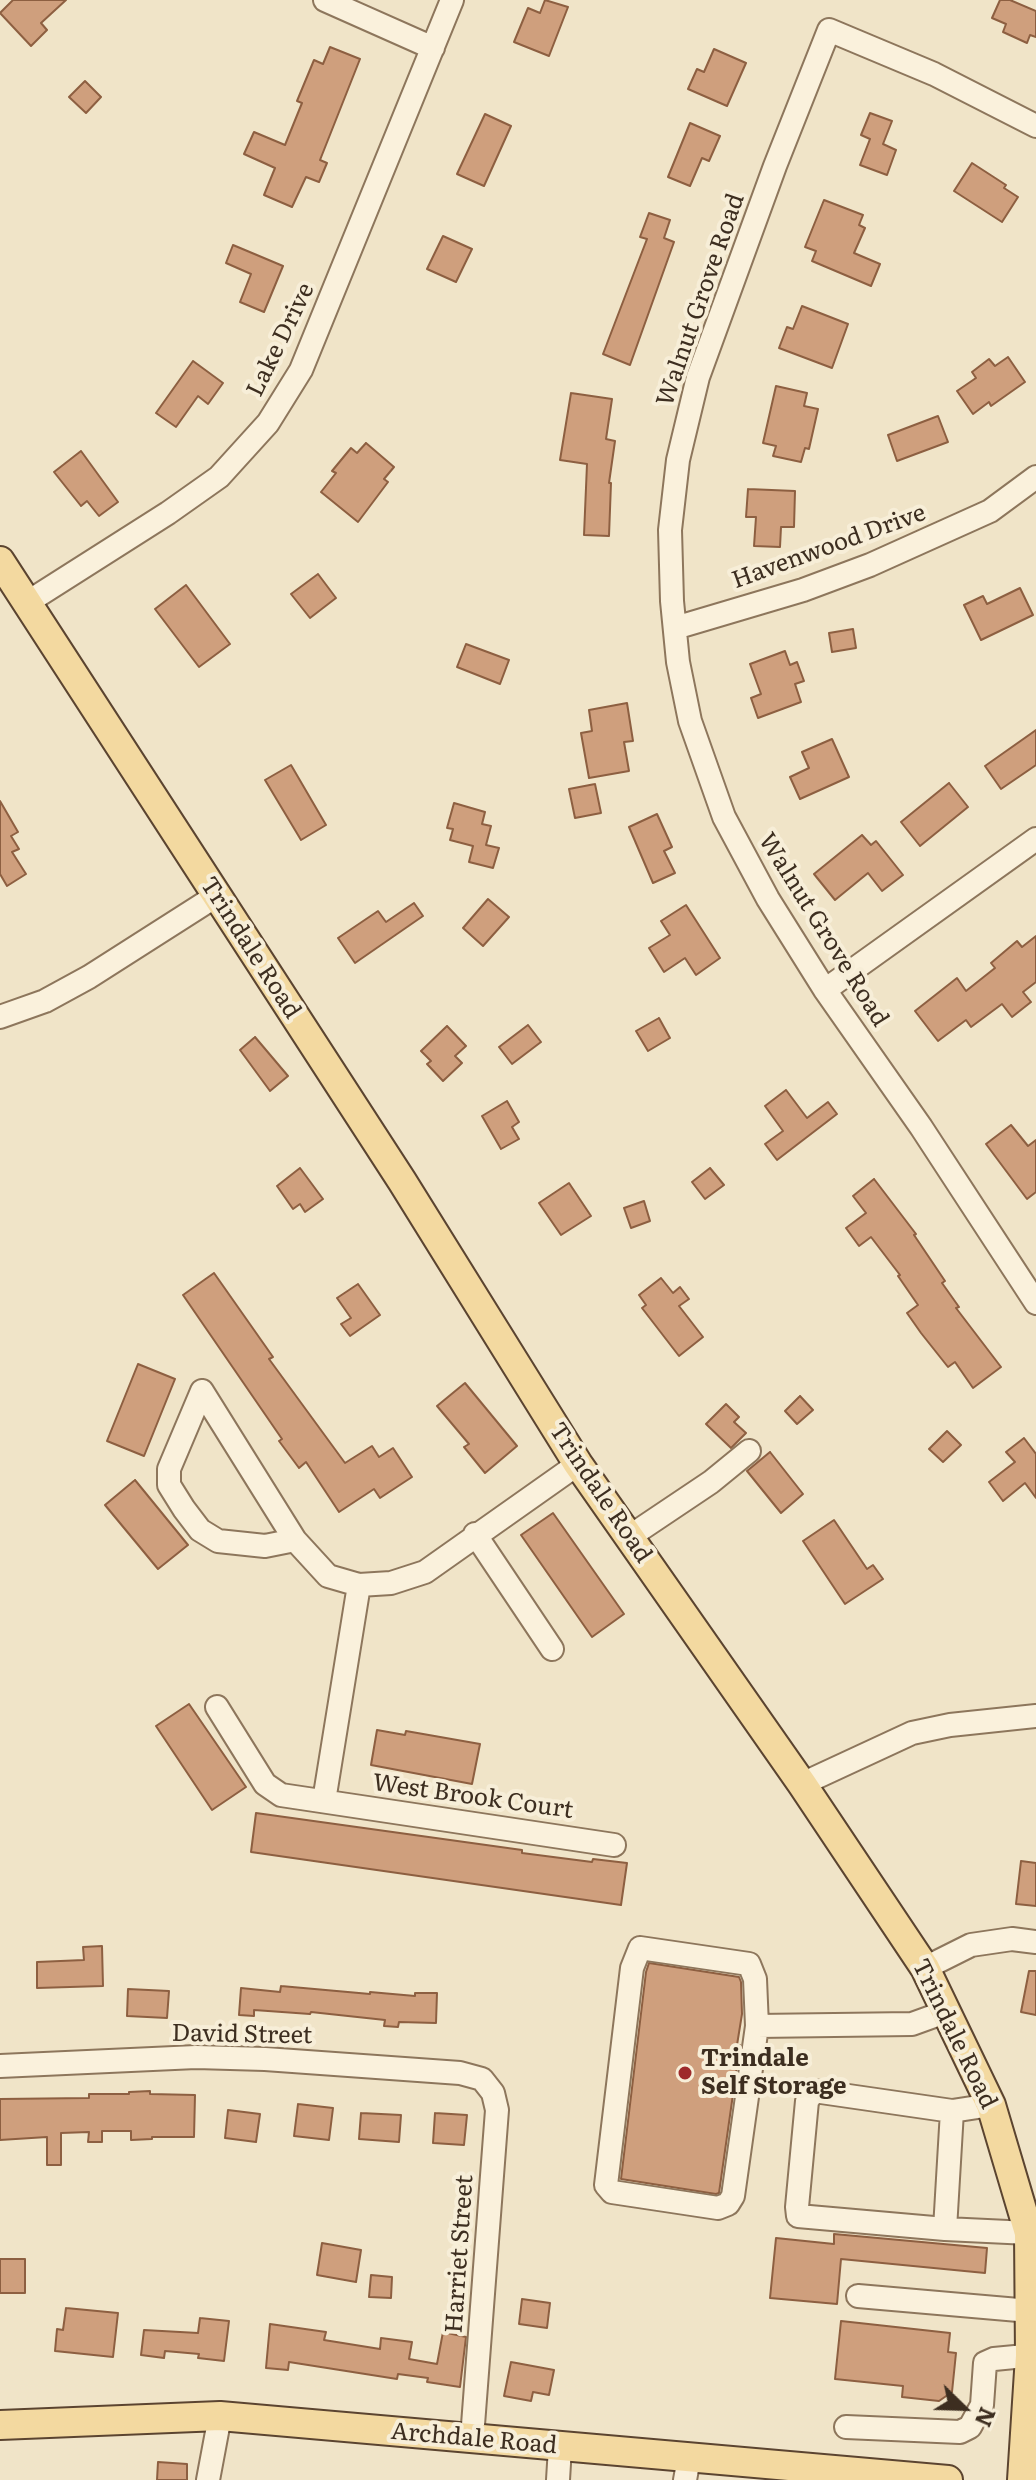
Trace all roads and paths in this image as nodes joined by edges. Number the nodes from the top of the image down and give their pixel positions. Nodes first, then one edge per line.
1 (325, 0) edge
2 (452, 0) edge
3 (433, 48) junction
4 (1036, 126) edge
5 (1036, 477) edge
6 (0, 561) edge
7 (28, 602) junction
8 (675, 628) junction
9 (1036, 839) edge
10 (216, 896) junction
11 (825, 990) junction
12 (0, 1017) edge
13 (1033, 1291) edge
14 (749, 1451) dead end
15 (578, 1464) junction
16 (475, 1534) junction
17 (629, 1537) junction
18 (295, 1540) junction
19 (359, 1585) junction
20 (552, 1649) dead end
21 (217, 1707) dead end
22 (1036, 1716) edge
23 (802, 1784) junction
24 (324, 1801) junction
25 (614, 1845) dead end
26 (1036, 1942) edge
27 (925, 1968) junction
28 (948, 2011) junction
29 (757, 2026) junction
30 (0, 2066) edge
31 (482, 2079) joint
32 (991, 2105) junction
33 (952, 2111) junction
34 (945, 2229) junction
35 (1031, 2242) edge
36 (858, 2296) dead end
37 (1030, 2311) junction
38 (1033, 2356) edge
39 (220, 2416) junction
40 (0, 2425) edge
41 (1031, 2426) edge
42 (846, 2427) dead end
43 (472, 2438) junction
44 (560, 2447) junction
45 (687, 2469) edge
46 (903, 2478) edge
47 (208, 2480) edge
48 (558, 2480) edge
49 (948, 2480) edge
50 (1022, 2480) edge

1 - 3 street
2 - 3 street, Lake Drive
3 - 7 street, Lake Drive
4 - 8 street, Walnut Grove Road
5 - 8 street, Havenwood Drive
6 - 7 main road, Trindale Road
7 - 10 main road, Trindale Road
8 - 11 street, Walnut Grove Road
9 - 11 street
10 - 12 street
10 - 15 main road, Trindale Road
11 - 13 street, Walnut Grove Road
14 - 17 street
15 - 16 street
15 - 17 main road, Trindale Road
16 - 19 street
16 - 20 street
17 - 23 main road, Trindale Road
18 - 18 street
18 - 19 street
19 - 24 street
21 - 24 street, West Brook Court
22 - 23 street
23 - 27 main road, Trindale Road
24 - 25 street, West Brook Court
26 - 27 street
27 - 28 main road, Trindale Road
28 - 29 street
28 - 32 main road, Trindale Road
29 - 29 street
30 - 31 street, David Street
31 - 43 street, Harriet Street
32 - 33 street
32 - 35 main road, Trindale Road
33 - 34 street
33 - 34 street
34 - 35 street
35 - 37 main road, Trindale Road
36 - 37 street
37 - 38 main road, Trindale Road
38 - 41 main road, Trindale Road
38 - 42 street
39 - 40 main road, Archdale Road
39 - 43 main road, Archdale Road
39 - 47 street
41 - 50 main road, Trindale Road
43 - 44 main road, Archdale Road
44 - 45 main road, Archdale Road
44 - 48 street
45 - 46 main road, Archdale Road
46 - 49 main road, Archdale Road

